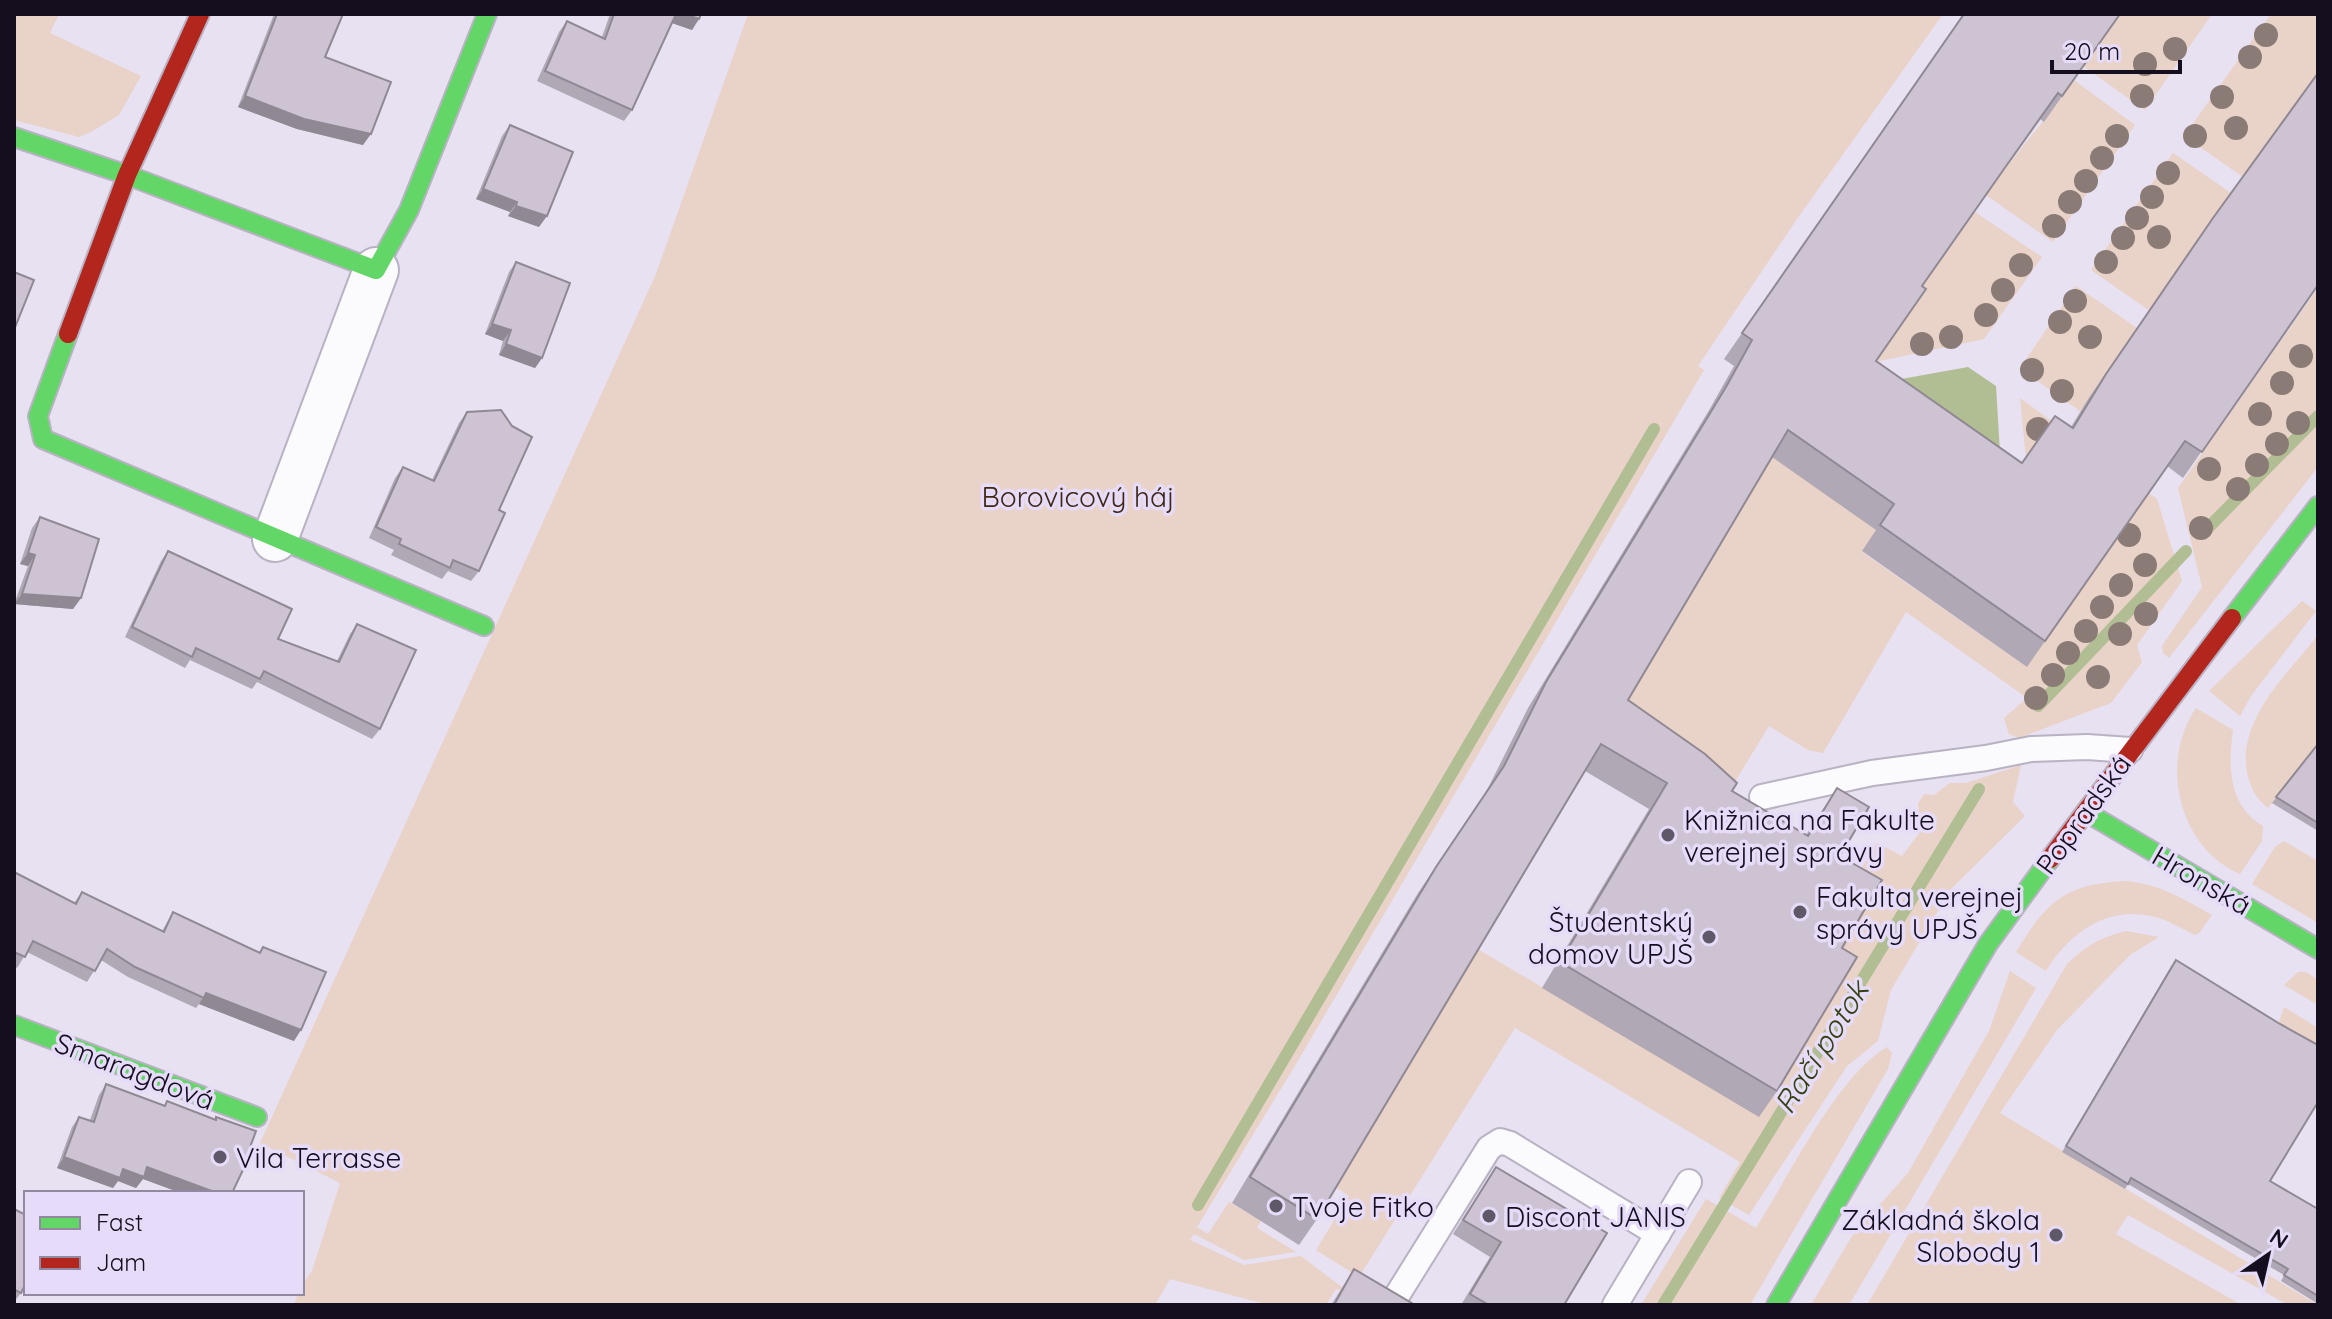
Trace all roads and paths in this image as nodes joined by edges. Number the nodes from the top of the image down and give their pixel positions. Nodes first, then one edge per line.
1 (200, 14) edge
2 (487, 14) edge
3 (14, 137) edge
4 (127, 175) junction
5 (376, 270) junction
6 (2318, 506) edge
7 (275, 539) junction
8 (484, 626) dead end
9 (2130, 750) junction
10 (1762, 797) dead end
11 (2086, 812) junction
12 (2318, 949) edge
13 (14, 1025) edge
14 (257, 1117) dead end
15 (1689, 1182) dead end
16 (1658, 1234) junction
17 (1391, 1305) edge
18 (1615, 1305) edge
19 (1776, 1305) edge

1 - 4 street
2 - 5 street
3 - 4 street
4 - 5 street
4 - 7 street
5 - 7 street
6 - 9 street, Popradská
7 - 8 street
9 - 10 lane
9 - 11 street, Popradská
11 - 12 street, Hronská
11 - 19 street, Popradská
13 - 14 street, Smaragdová
15 - 16 lane
16 - 17 lane
16 - 18 lane

